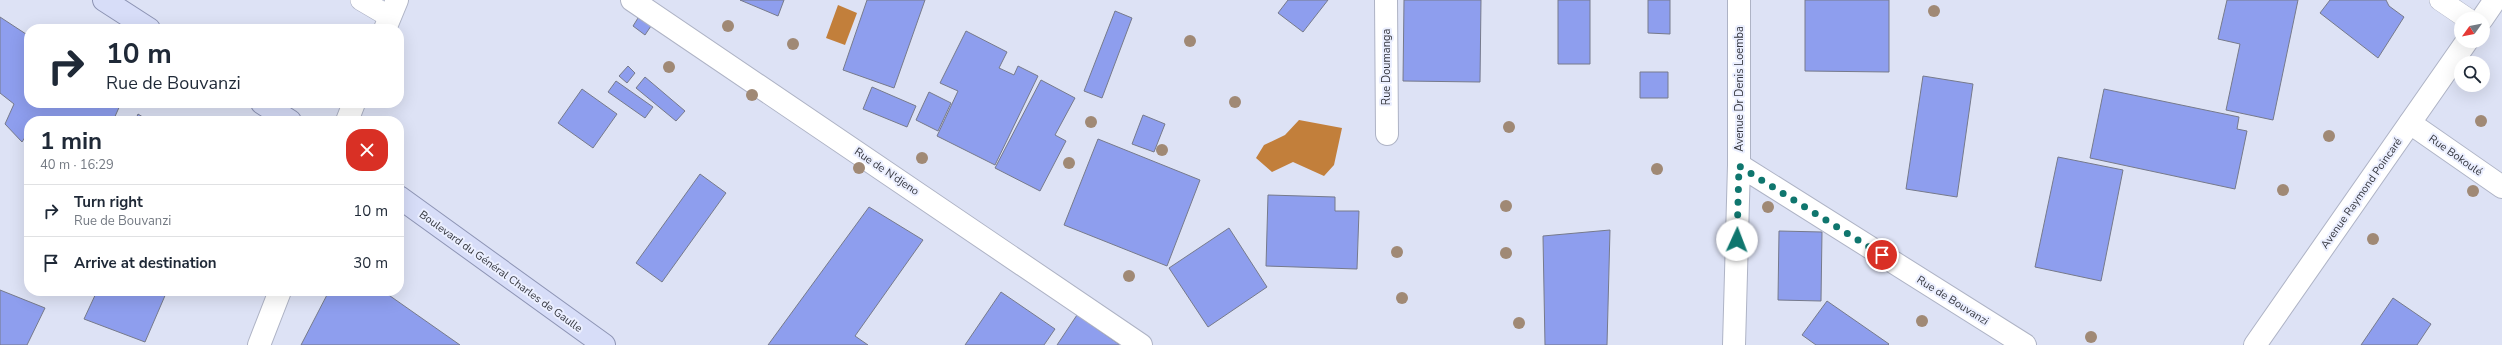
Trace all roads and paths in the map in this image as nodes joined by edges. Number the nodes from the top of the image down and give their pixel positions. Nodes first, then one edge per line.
1 (104, 0) edge
2 (362, 0) edge
3 (632, 0) edge
4 (1386, 0) edge
5 (1739, 0) edge
6 (2440, 0) edge
7 (2495, 0) edge
8 (2458, 12) edge
9 (2487, 12) edge
10 (390, 15) edge
11 (140, 24) edge
12 (2462, 48) edge
13 (270, 108) edge
14 (282, 116) edge
15 (2410, 123) junction
16 (1387, 134) dead end
17 (1739, 166) junction
18 (2502, 186) edge
19 (404, 201) edge
20 (278, 296) edge
21 (259, 345) edge
22 (604, 345) edge
23 (1141, 345) edge
24 (1734, 345) edge
25 (2025, 345) edge
26 (2255, 345) edge

1 - 11 main road
2 - 10 lane
3 - 23 street, Rue de N'djeno
4 - 16 street, Rue Doumanga
5 - 17 street, Avenue Dr Denis Loemba
6 - 8 lane
7 - 9 street
12 - 15 street, Avenue Raymond Poincaré
13 - 14 main road
15 - 18 street, Rue Bokoulé
15 - 26 street, Avenue Raymond Poincaré
17 - 24 street, Avenue Dr Denis Loemba
17 - 25 street, Rue de Bouvanzi
19 - 22 main road, Boulevard du Général Charles de Gaulle
20 - 21 street

